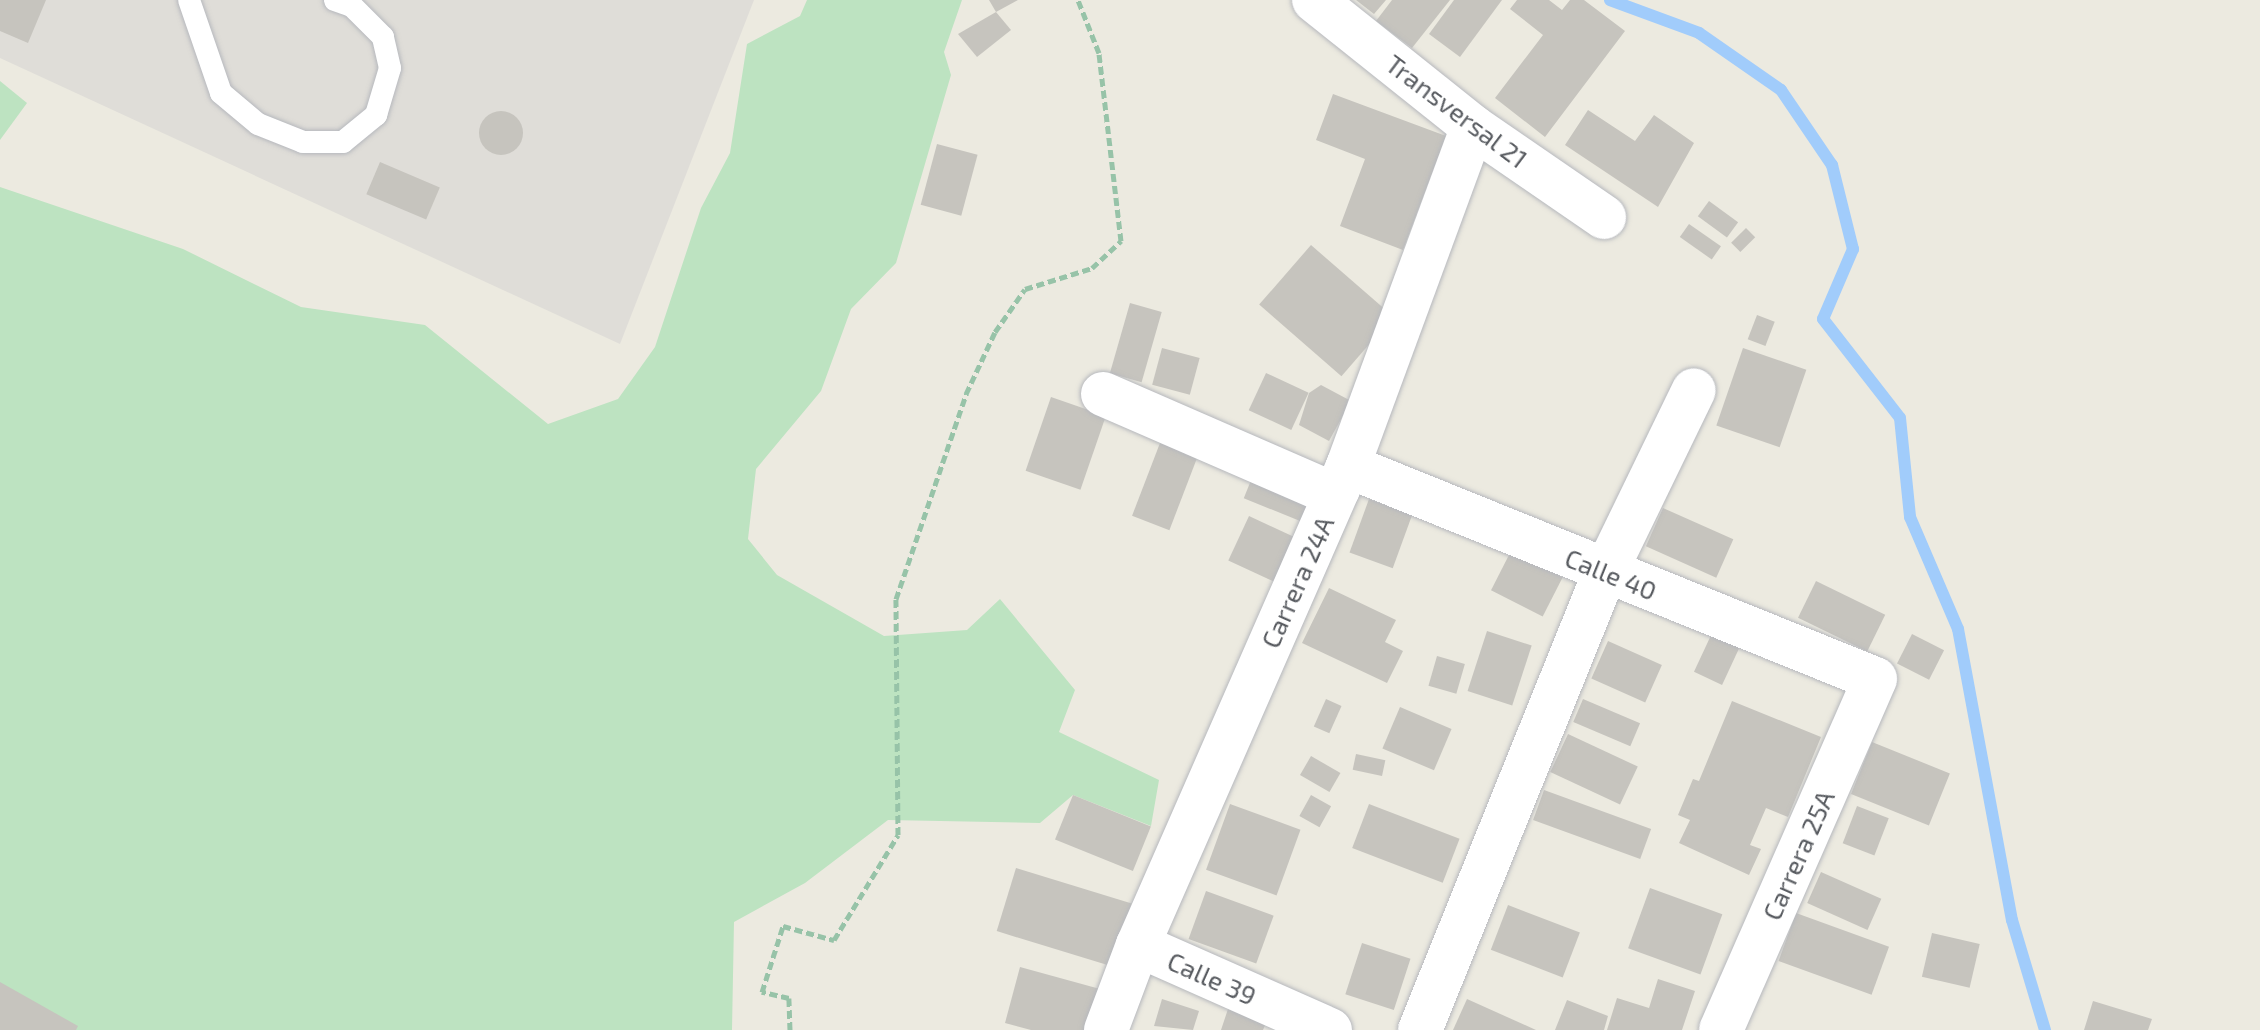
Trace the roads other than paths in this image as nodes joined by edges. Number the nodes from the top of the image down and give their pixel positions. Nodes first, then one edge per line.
1 (189, 0) edge
2 (335, 0) edge
3 (1314, 0) edge
4 (1473, 127) junction
5 (1604, 217) dead end
6 (1694, 390) dead end
7 (1103, 394) dead end
8 (1343, 477) junction
9 (1605, 573) junction
10 (1875, 679) joint
11 (1138, 945) junction
12 (1106, 1030) edge
13 (1330, 1030) edge
14 (1420, 1030) edge
15 (1721, 1030) edge

1 - 2 lane
3 - 4 street, Transversal 21
4 - 5 street, Transversal 21
4 - 8 street, Carrera 24A
6 - 9 street
7 - 8 street, Calle 40
8 - 9 street, Calle 40
8 - 11 street, Carrera 24A
9 - 10 street, Calle 40
9 - 14 street
10 - 15 street, Carrera 25A
11 - 12 street, Carrera 24A
11 - 13 street, Calle 39

